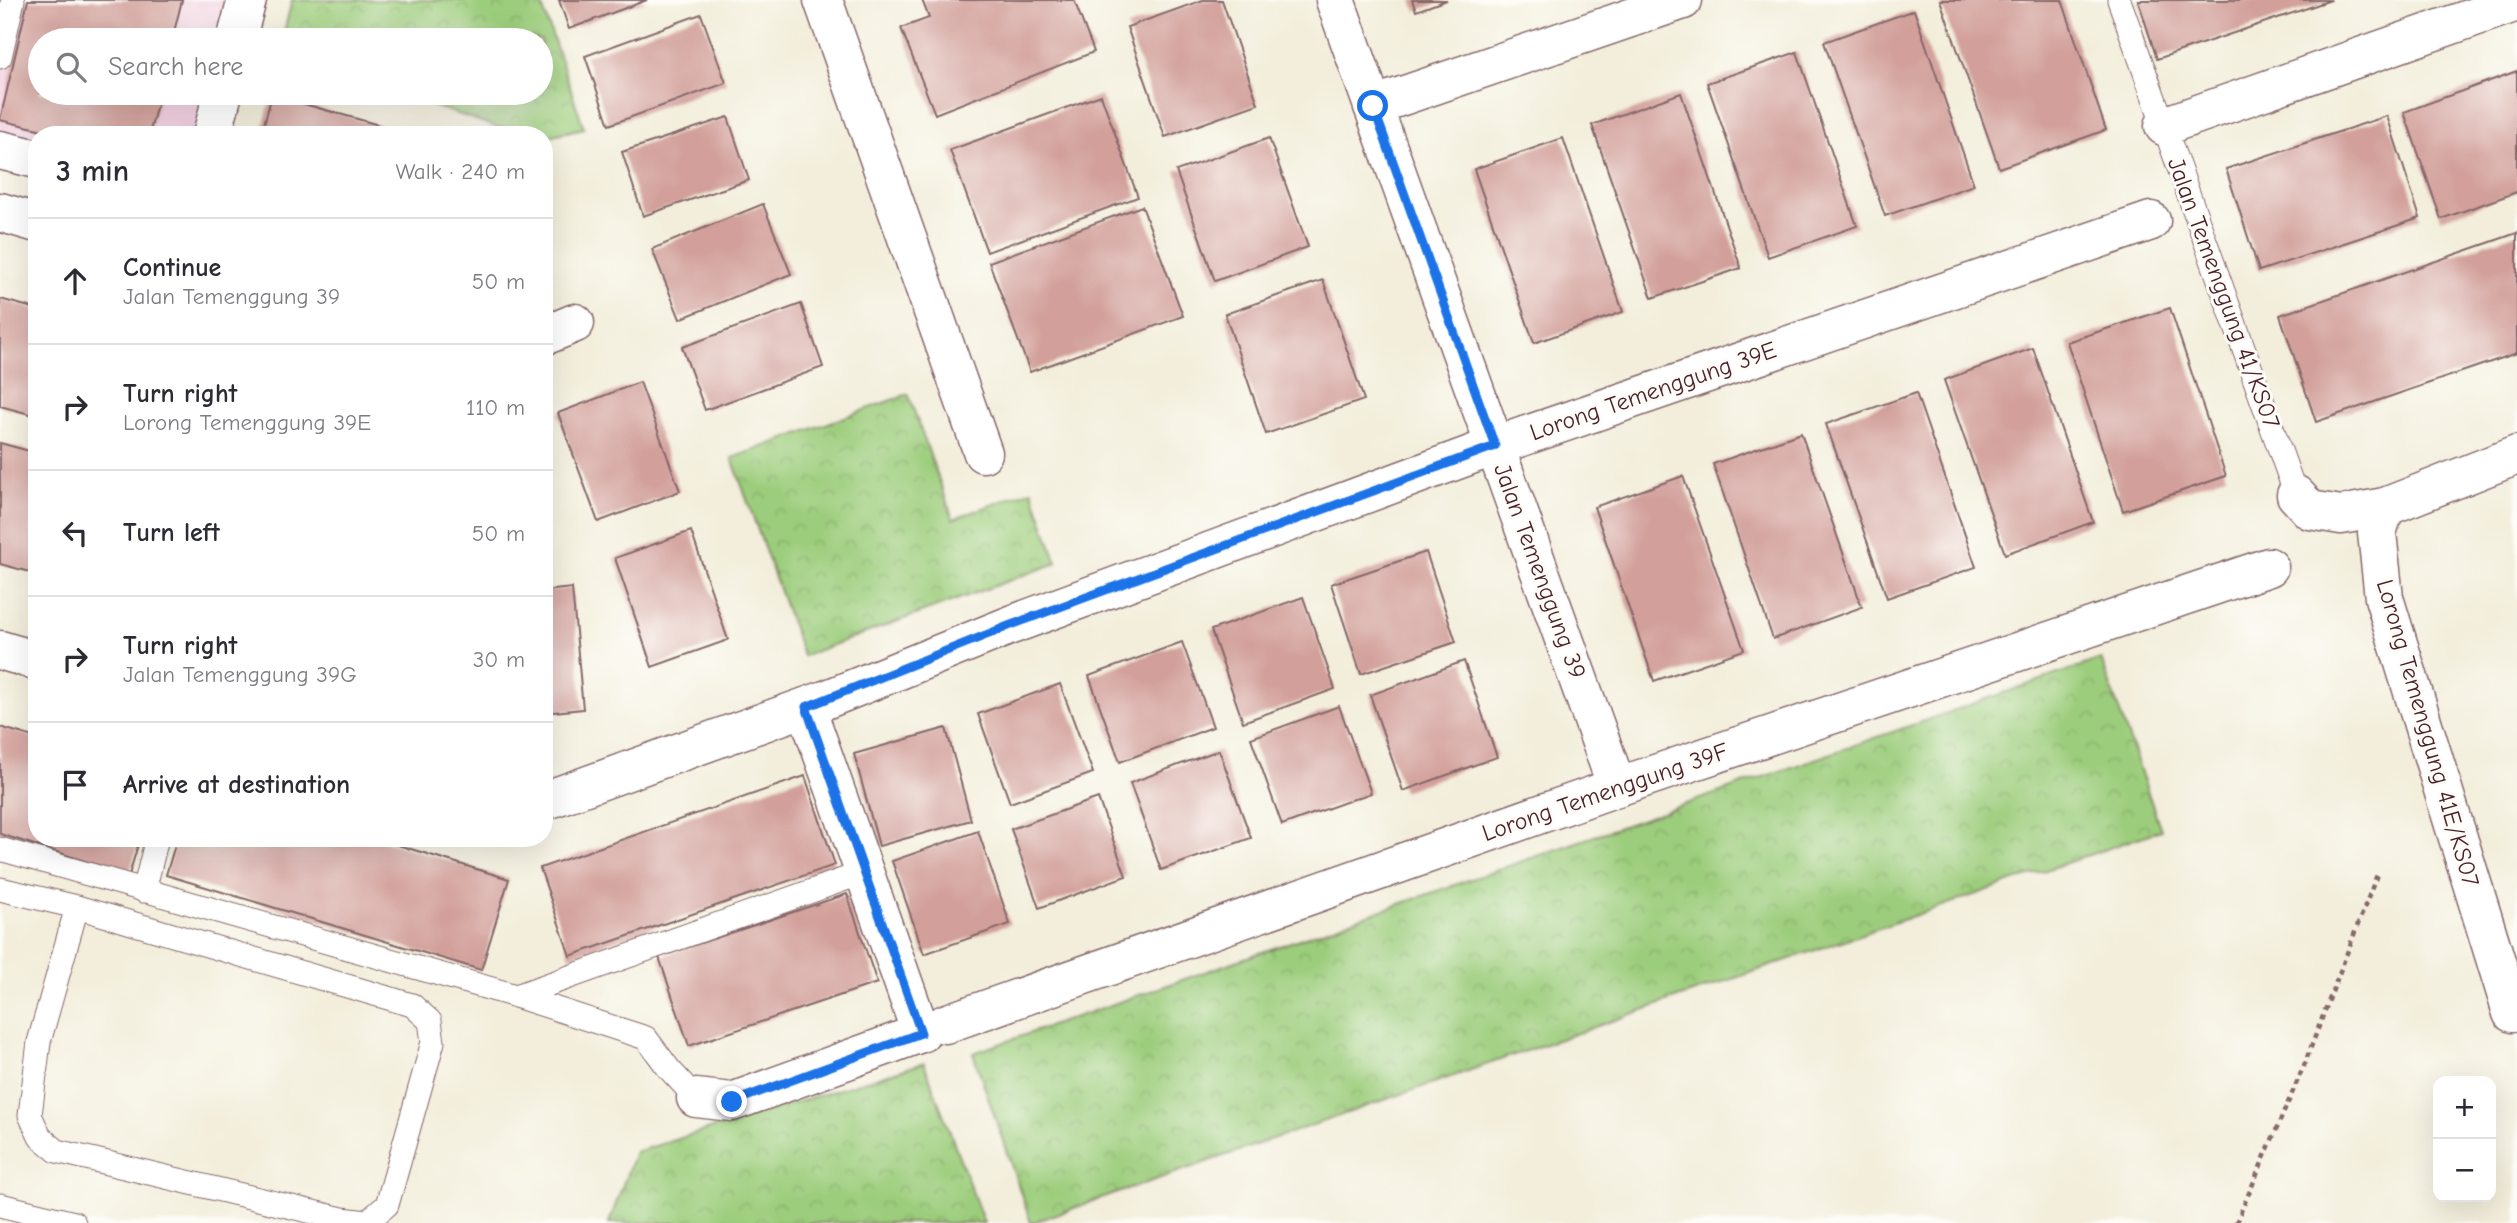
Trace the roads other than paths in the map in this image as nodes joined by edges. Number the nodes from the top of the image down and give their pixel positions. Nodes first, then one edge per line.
1 (13, 0) edge
2 (247, 0) edge
3 (823, 0) edge
4 (1335, 0) edge
5 (1684, 0) edge
6 (2119, 0) edge
7 (2517, 2) edge
8 (239, 28) edge
9 (0, 57) edge
10 (220, 105) edge
11 (1373, 106) junction
12 (214, 126) edge
13 (2164, 126) junction
14 (0, 150) edge
15 (28, 157) edge
16 (0, 212) edge
17 (28, 220) edge
18 (2151, 221) dead end
19 (1495, 446) junction
20 (983, 453) dead end
21 (2517, 456) edge
22 (2296, 495) joint
23 (2385, 507) junction
24 (2269, 567) dead end
25 (0, 650) edge
26 (28, 658) edge
27 (806, 707) junction
28 (1617, 787) junction
29 (553, 798) edge
30 (155, 847) edge
31 (0, 849) edge
32 (865, 873) junction
33 (0, 889) edge
34 (144, 891) junction
35 (78, 906) junction
36 (516, 996) junction
37 (2512, 1013) dead end
38 (933, 1028) junction
39 (696, 1098) joint
40 (0, 1206) edge
41 (74, 1223) edge

1 - 9 lane
2 - 8 street
3 - 20 street
4 - 11 street, Jalan Temenggung 39
5 - 11 street
6 - 13 lane, Jalan Temenggung 41/KS07
7 - 13 street
10 - 12 street
11 - 19 street, Jalan Temenggung 39
13 - 22 lane, Jalan Temenggung 41/KS07
14 - 15 street
16 - 17 street
18 - 19 street, Lorong Temenggung 39E
19 - 27 street, Lorong Temenggung 39E
19 - 28 street, Jalan Temenggung 39
21 - 23 street
22 - 23 street, Jalan Temenggung 41/KS07
23 - 37 street, Lorong Temenggung 41E/KS07
24 - 28 street, Lorong Temenggung 39F
25 - 26 street
27 - 29 street, Lorong Temenggung 39E
27 - 32 street
28 - 38 street, Lorong Temenggung 39F
30 - 34 lane
31 - 34 lane
32 - 36 lane
32 - 38 street
33 - 35 lane
34 - 36 lane
35 - 35 lane
36 - 39 lane
38 - 39 street, Lorong Temenggung 39F
40 - 41 lane

